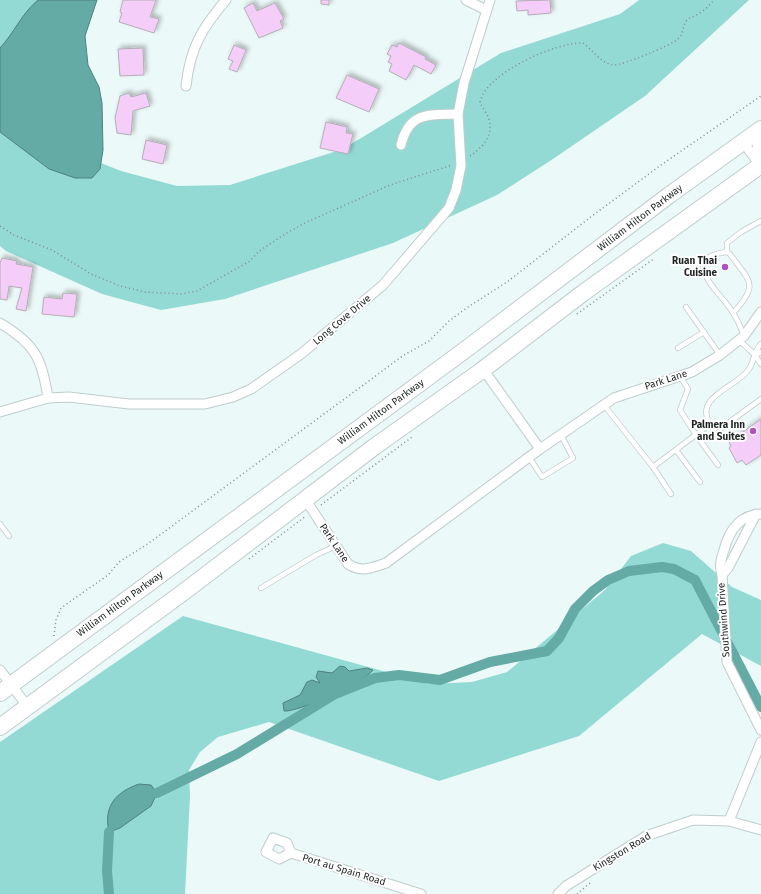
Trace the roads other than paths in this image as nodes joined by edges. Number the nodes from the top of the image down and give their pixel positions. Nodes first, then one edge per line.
1 (226, 0) edge
2 (466, 0) edge
3 (490, 0) edge
4 (486, 10) junction
5 (186, 86) dead end
6 (458, 114) junction
7 (761, 129) edge
8 (743, 142) junction
9 (761, 143) edge
10 (401, 145) dead end
11 (761, 166) edge
12 (761, 221) edge
13 (727, 252) junction
14 (533, 299) junction
15 (686, 307) dead end
16 (761, 312) edge
17 (733, 313) junction
18 (0, 323) edge
19 (704, 332) junction
20 (742, 338) junction
21 (761, 344) edge
22 (678, 348) dead end
23 (761, 352) edge
24 (720, 355) junction
25 (755, 355) junction
26 (761, 364) edge
27 (483, 369) junction
28 (680, 376) junction
29 (48, 398) junction
30 (761, 399) edge
31 (604, 405) junction
32 (0, 412) edge
33 (710, 424) junction
34 (561, 435) junction
35 (696, 435) junction
36 (540, 449) junction
37 (676, 450) junction
38 (529, 457) junction
39 (718, 465) dead end
40 (652, 467) junction
41 (700, 482) dead end
42 (671, 494) dead end
43 (305, 499) junction
44 (758, 514) edge
45 (0, 524) edge
46 (9, 536) dead end
47 (336, 546) junction
48 (722, 575) junction
49 (261, 588) dead end
50 (0, 670) edge
51 (6, 689) edge
52 (28, 707) junction
53 (0, 727) edge
54 (761, 730) edge
55 (761, 742) edge
56 (729, 821) junction
57 (761, 830) edge
58 (291, 853) dead end
59 (421, 894) edge
60 (558, 894) edge

1 - 5 street
2 - 4 street
3 - 4 street, Long Cove Drive
4 - 6 street, Long Cove Drive
6 - 10 street
6 - 29 street, Long Cove Drive
7 - 8 highway, William Hilton Parkway
8 - 11 street
8 - 14 highway, William Hilton Parkway
9 - 11 highway
11 - 27 highway
12 - 13 lane
13 - 17 lane
13 - 17 lane
14 - 27 highway
14 - 51 highway, William Hilton Parkway
15 - 19 lane
16 - 20 street, Park Lane
17 - 20 lane
18 - 29 street
19 - 22 lane
19 - 24 lane
20 - 24 street, Park Lane
20 - 25 lane
21 - 25 lane
23 - 25 lane
24 - 28 street, Park Lane
25 - 26 lane
25 - 33 lane
27 - 36 street
27 - 43 highway
28 - 31 street, Park Lane
28 - 35 lane
29 - 32 street, Long Cove Drive
30 - 33 lane
31 - 34 street, Park Lane
31 - 40 lane
33 - 35 lane
34 - 36 street, Park Lane
34 - 38 lane
35 - 37 lane
35 - 39 lane
36 - 38 street, Park Lane
37 - 40 lane
37 - 41 lane
38 - 47 street, Park Lane
40 - 42 lane
43 - 47 street, Park Lane
43 - 52 highway
44 - 48 street, Southwind Drive
44 - 48 street, Southwind Drive
45 - 46 lane
47 - 49 lane
48 - 54 street, Southwind Drive
50 - 51 street
51 - 52 street
52 - 53 highway
55 - 56 street
56 - 57 street, Kingston Road
56 - 60 street, Kingston Road
58 - 59 street, Port au Spain Road

